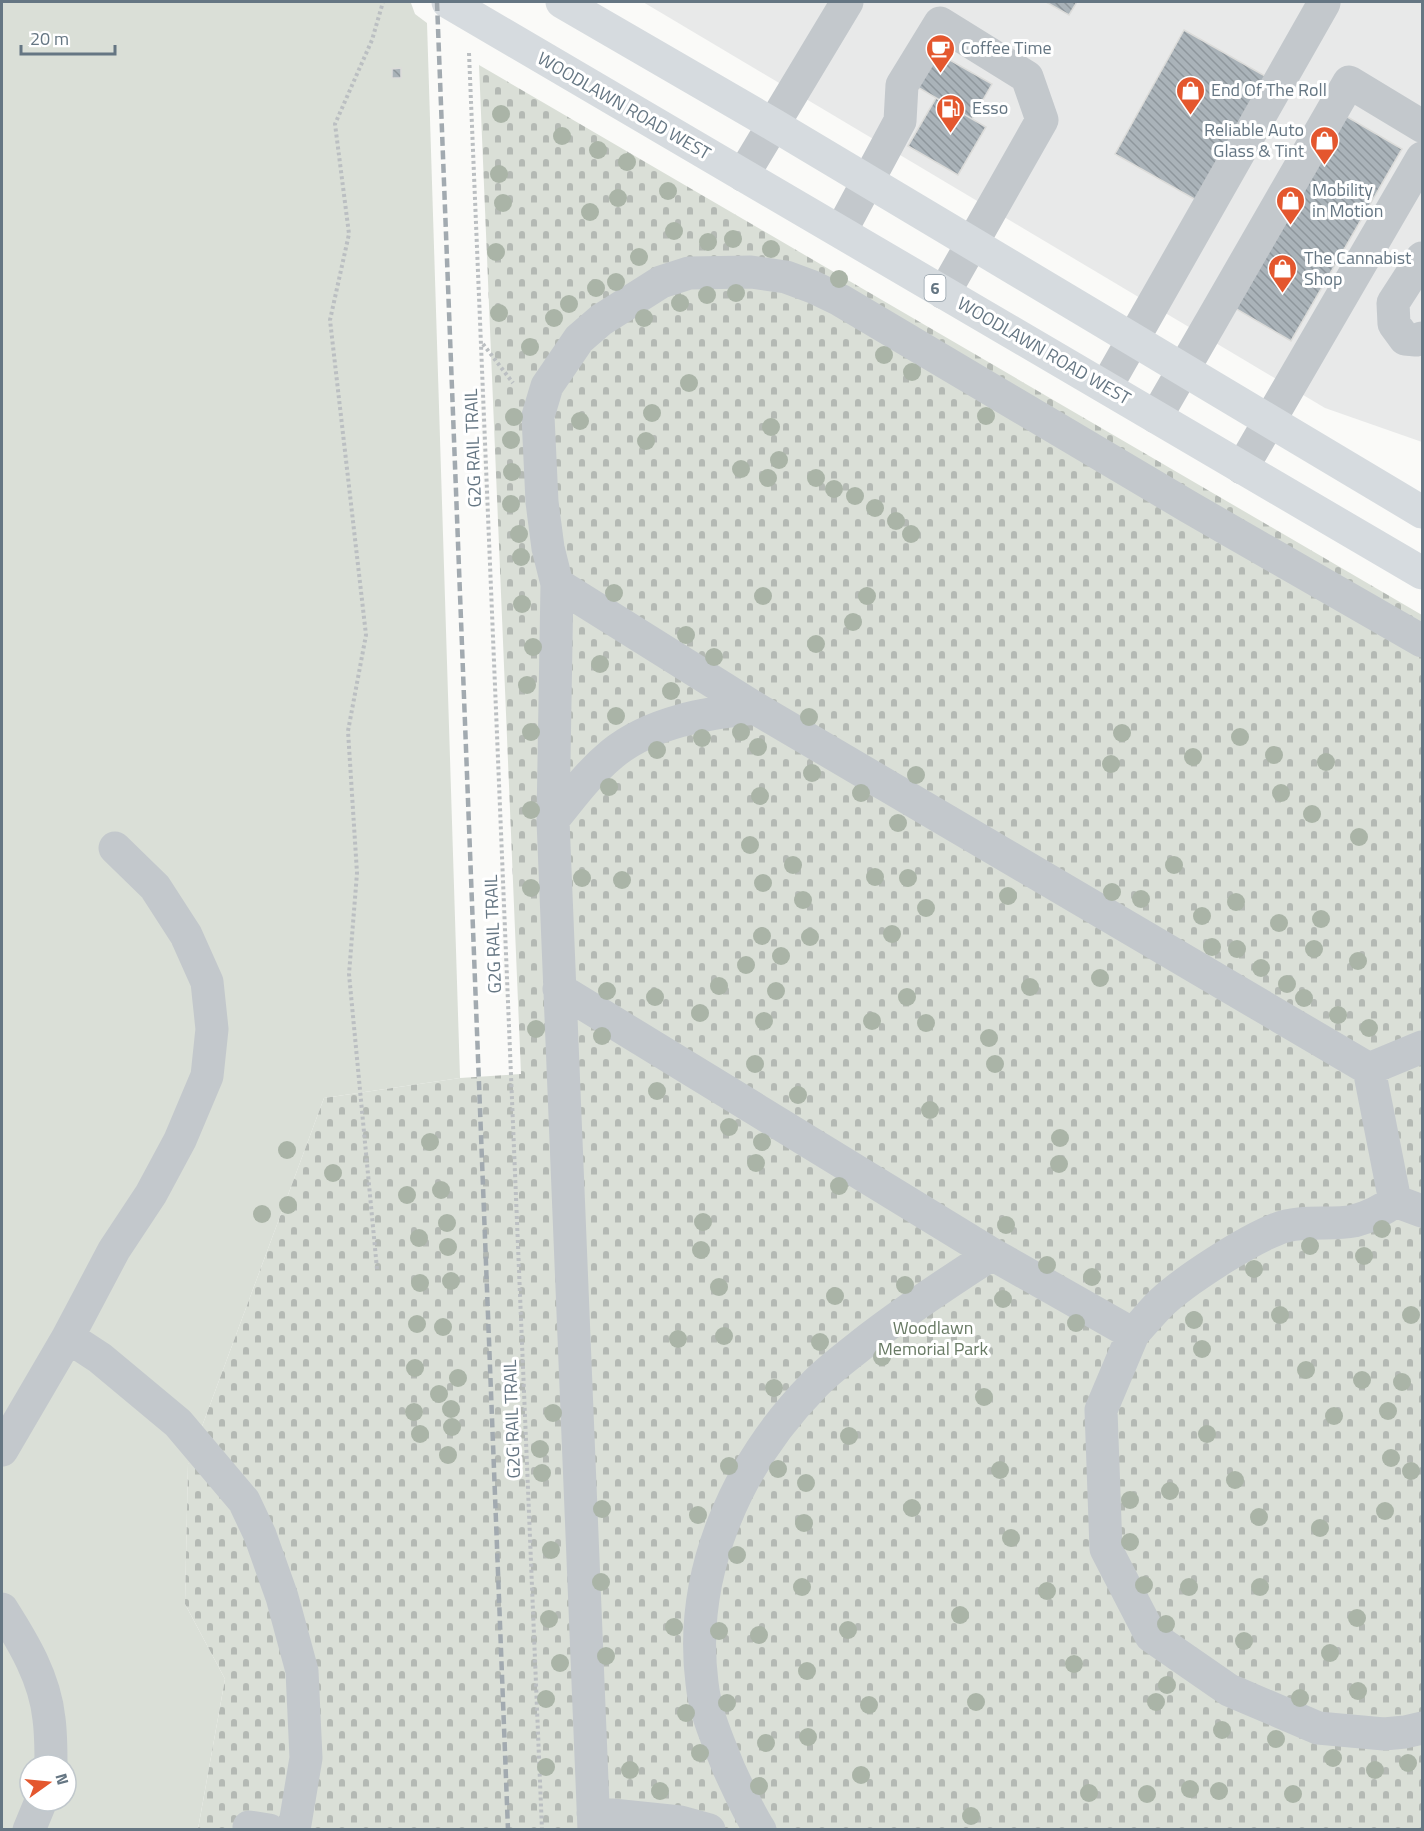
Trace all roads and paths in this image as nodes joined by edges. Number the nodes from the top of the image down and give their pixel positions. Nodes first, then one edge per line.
1 (383, 2) edge
2 (448, 2) edge
3 (562, 2) edge
4 (847, 2) edge
5 (1324, 3) edge
6 (469, 49) dead end
7 (774, 125) junction
8 (1422, 126) edge
9 (1422, 158) edge
10 (743, 176) junction
11 (868, 181) junction
12 (841, 231) junction
13 (972, 243) junction
14 (1422, 258) edge
15 (944, 294) junction
16 (1422, 338) edge
17 (1133, 340) junction
18 (482, 344) junction
19 (1183, 369) junction
20 (1106, 387) junction
21 (538, 416) junction
22 (1156, 417) junction
23 (1268, 421) junction
24 (1242, 468) junction
25 (1422, 512) edge
26 (1422, 573) edge
27 (557, 584) junction
28 (1422, 641) edge
29 (755, 708) junction
30 (553, 820) junction
31 (115, 848) dead end
32 (559, 989) junction
33 (1422, 1047) edge
34 (1369, 1069) junction
35 (1409, 1206) edge
36 (992, 1254) junction
37 (377, 1269) dead end
38 (1133, 1334) junction
39 (68, 1337) junction
40 (2, 1450) edge
41 (2, 1609) edge
42 (1422, 1728) edge
43 (50, 1753) edge
44 (36, 1813) edge
45 (593, 1821) edge
46 (30, 1830) edge
47 (294, 1830) edge
48 (542, 1830) edge
49 (709, 1830) edge
50 (760, 1830) edge

1 - 37 path
2 - 10 main road, WOODLAWN ROAD WEST / 6
3 - 7 main road
4 - 7 lane
5 - 17 lane
6 - 18 path, G2G RAIL TRAIL
7 - 10 lane
7 - 11 main road
8 - 19 lane
9 - 23 lane
10 - 12 main road, WOODLAWN ROAD WEST / 6
11 - 12 lane
11 - 13 main road
11 - 13 lane
12 - 15 main road, WOODLAWN ROAD WEST / 6
13 - 15 lane
13 - 17 main road
14 - 16 lane
15 - 20 main road, WOODLAWN ROAD WEST / 6
17 - 19 main road
17 - 20 lane
18 - 21 path
18 - 48 path, G2G RAIL TRAIL
19 - 22 lane
19 - 23 main road
20 - 22 main road, WOODLAWN ROAD WEST / 6
21 - 27 lane
21 - 28 lane
22 - 24 main road, WOODLAWN ROAD WEST / 6
23 - 24 lane
23 - 25 main road
24 - 26 main road, WOODLAWN ROAD WEST / 6
27 - 29 lane
27 - 30 lane
29 - 30 lane
29 - 34 lane
30 - 32 lane
31 - 39 lane
32 - 36 lane
32 - 45 lane
33 - 34 lane
34 - 35 lane
35 - 38 lane
36 - 38 lane
36 - 50 lane
38 - 42 lane
39 - 40 lane
39 - 47 lane
41 - 43 lane
44 - 46 lane
45 - 49 lane

